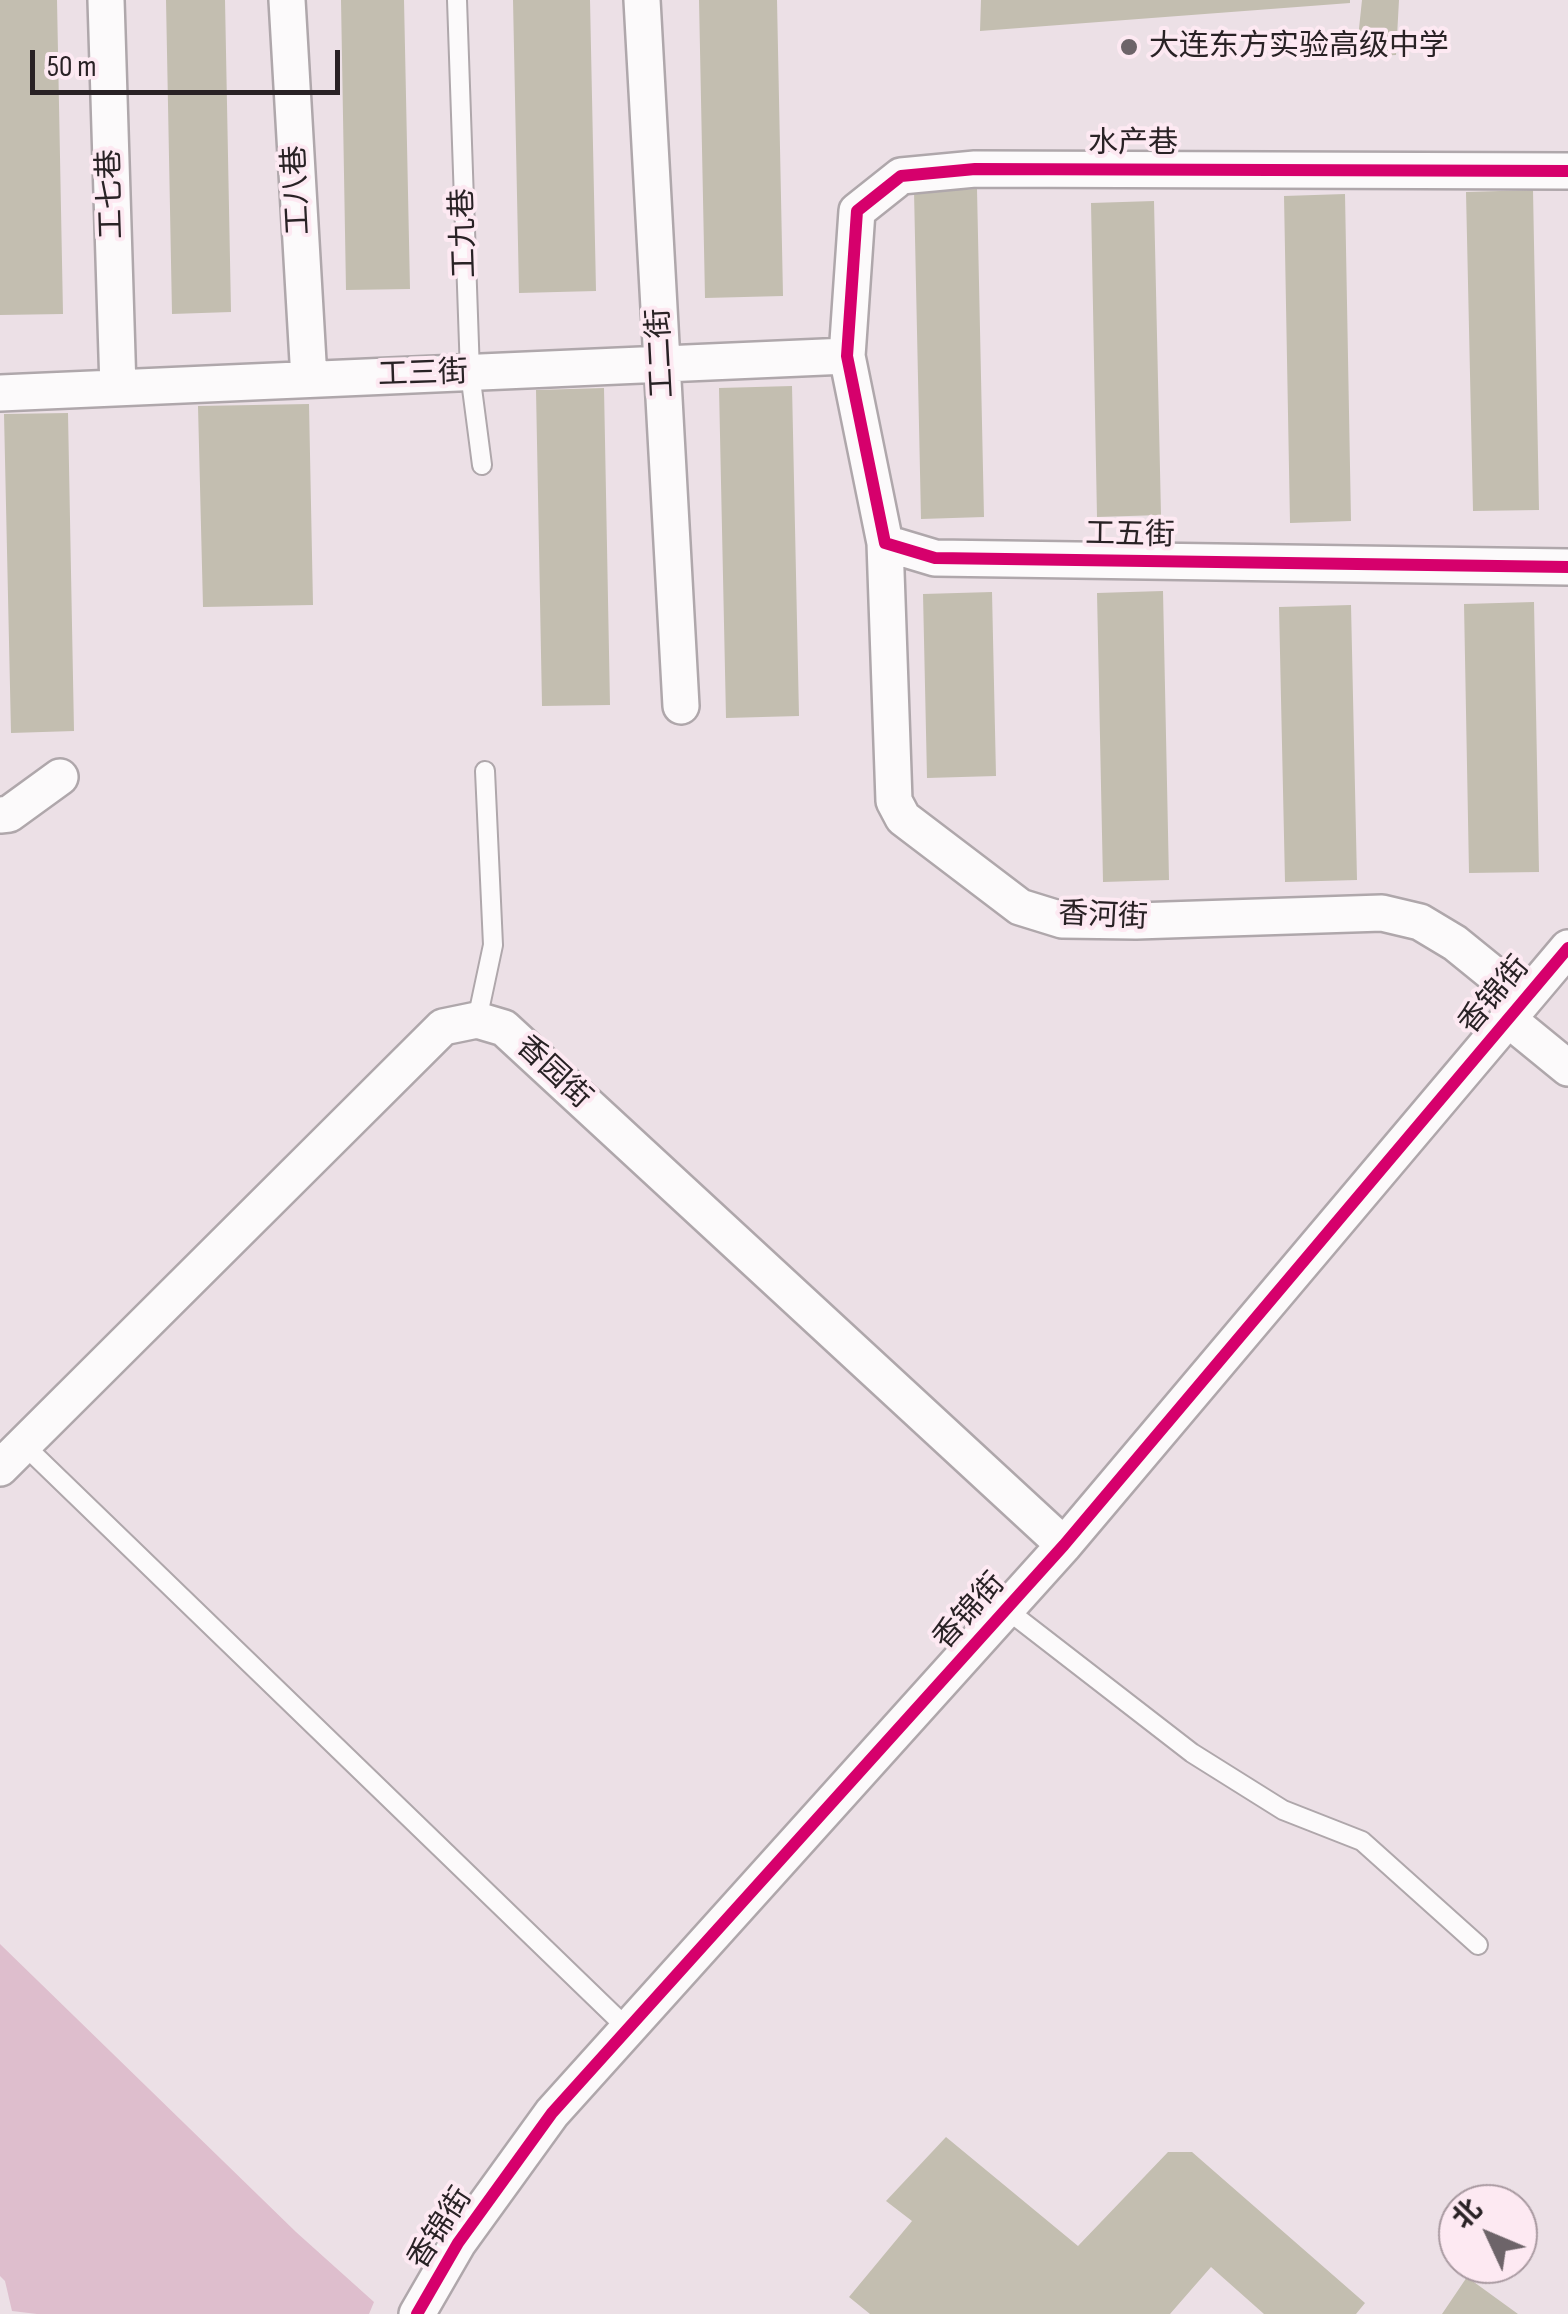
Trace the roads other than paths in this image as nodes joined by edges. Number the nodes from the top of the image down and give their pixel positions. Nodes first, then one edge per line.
1 (106, 0) edge
2 (287, 0) edge
3 (456, 0) edge
4 (642, 0) edge
5 (1568, 171) edge
6 (846, 356) junction
7 (662, 364) junction
8 (470, 373) junction
9 (308, 379) junction
10 (118, 388) junction
11 (0, 393) edge
12 (482, 465) dead end
13 (885, 543) junction
14 (1568, 568) edge
15 (680, 706) dead end
16 (485, 772) dead end
17 (60, 777) dead end
18 (0, 815) edge
19 (1568, 948) edge
20 (1516, 1009) junction
21 (477, 1020) junction
22 (1568, 1068) edge
23 (12, 1456) edge
24 (1064, 1545) junction
25 (1006, 1609) junction
26 (1478, 1946) dead end
27 (628, 2029) junction
28 (417, 2314) edge

1 - 10 street, 工七巷
2 - 9 street, 工八巷
3 - 8 lane, 工九巷
4 - 7 street, 工二街
5 - 6 street, 水产巷
6 - 7 street, 工三街
6 - 13 street
7 - 8 street, 工三街
7 - 15 street, 工二街
8 - 9 street, 工三街
8 - 12 lane, 工九巷
9 - 10 street, 工三街
10 - 11 street, 工三街
13 - 14 street, 工五街
13 - 20 street, 香河街
16 - 21 lane
17 - 18 street
19 - 20 street, 香锦街
20 - 22 street, 香河街
20 - 24 street, 香锦街
21 - 23 street
21 - 24 street, 香园街
23 - 27 lane
24 - 25 street, 香锦街
25 - 26 lane
25 - 27 street, 香锦街
27 - 28 street, 香锦街

